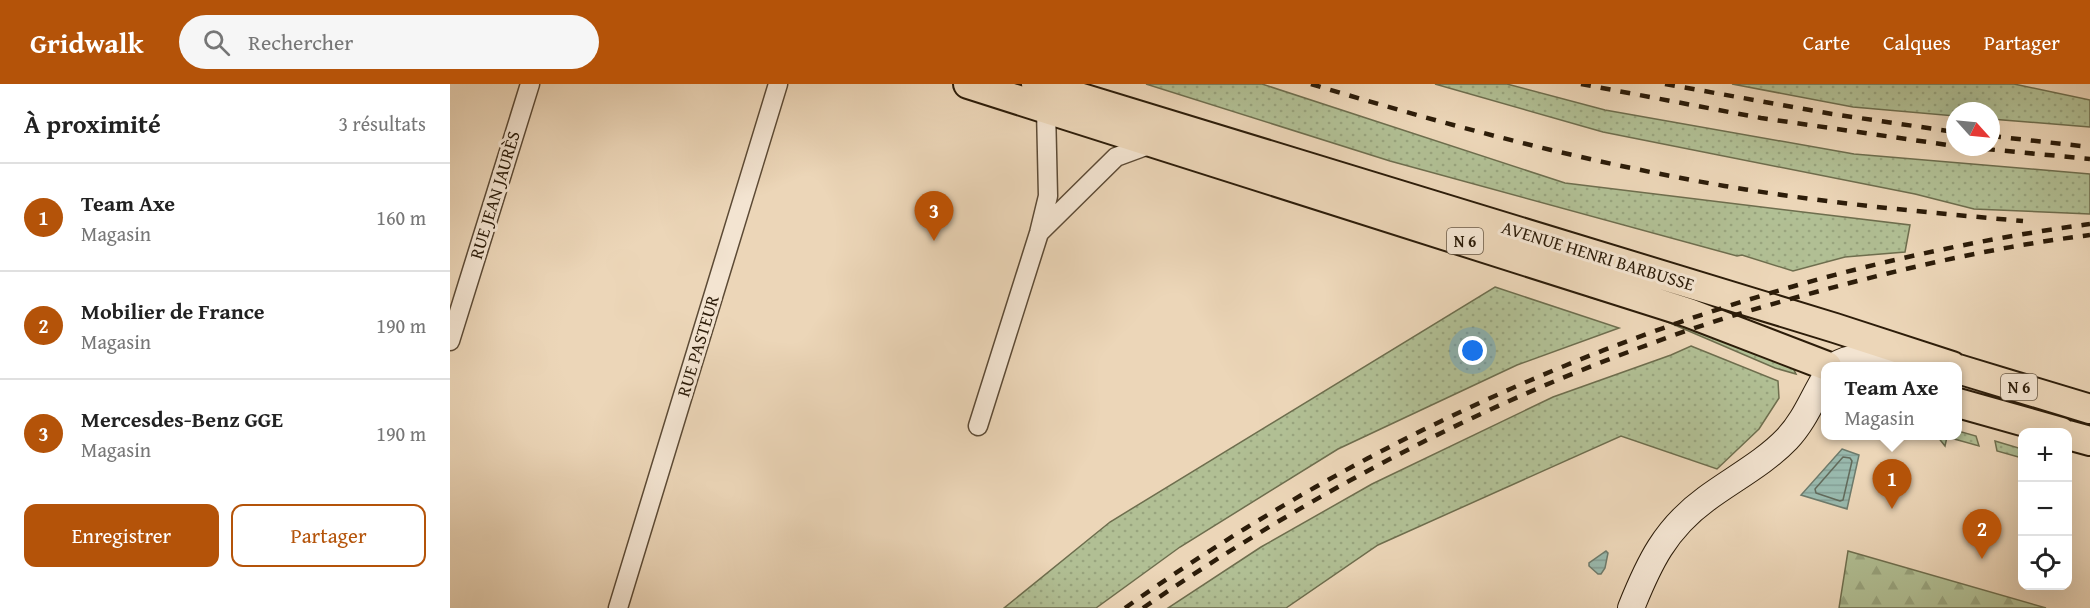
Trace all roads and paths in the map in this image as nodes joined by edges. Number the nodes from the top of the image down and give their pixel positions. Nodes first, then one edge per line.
1 (530, 84) edge
2 (778, 84) edge
3 (968, 84) edge
4 (1041, 96) edge
5 (1155, 143) junction
6 (1039, 233) junction
7 (450, 341) edge
8 (1840, 362) edge
9 (1873, 362) edge
10 (1940, 362) edge
11 (1821, 364) edge
12 (1962, 370) edge
13 (1821, 385) edge
14 (1962, 404) edge
15 (2090, 409) edge
16 (978, 426) dead end
17 (2047, 428) edge
18 (2072, 436) edge
19 (2090, 441) edge
20 (618, 608) edge
21 (1631, 608) edge

1 - 7 street, RUE JEAN JAURÈS
2 - 20 street, RUE PASTEUR
3 - 4 main road, AVENUE HENRI BARBUSSE / N 6
4 - 5 main road, AVENUE HENRI BARBUSSE / N 6
4 - 6 street
4 - 10 main road, AVENUE HENRI BARBUSSE / N 6
5 - 6 street
5 - 11 main road, AVENUE HENRI BARBUSSE / N 6
6 - 16 street
8 - 9 street
12 - 15 main road, N 6
13 - 21 street
14 - 17 main road, N 6
18 - 19 main road

